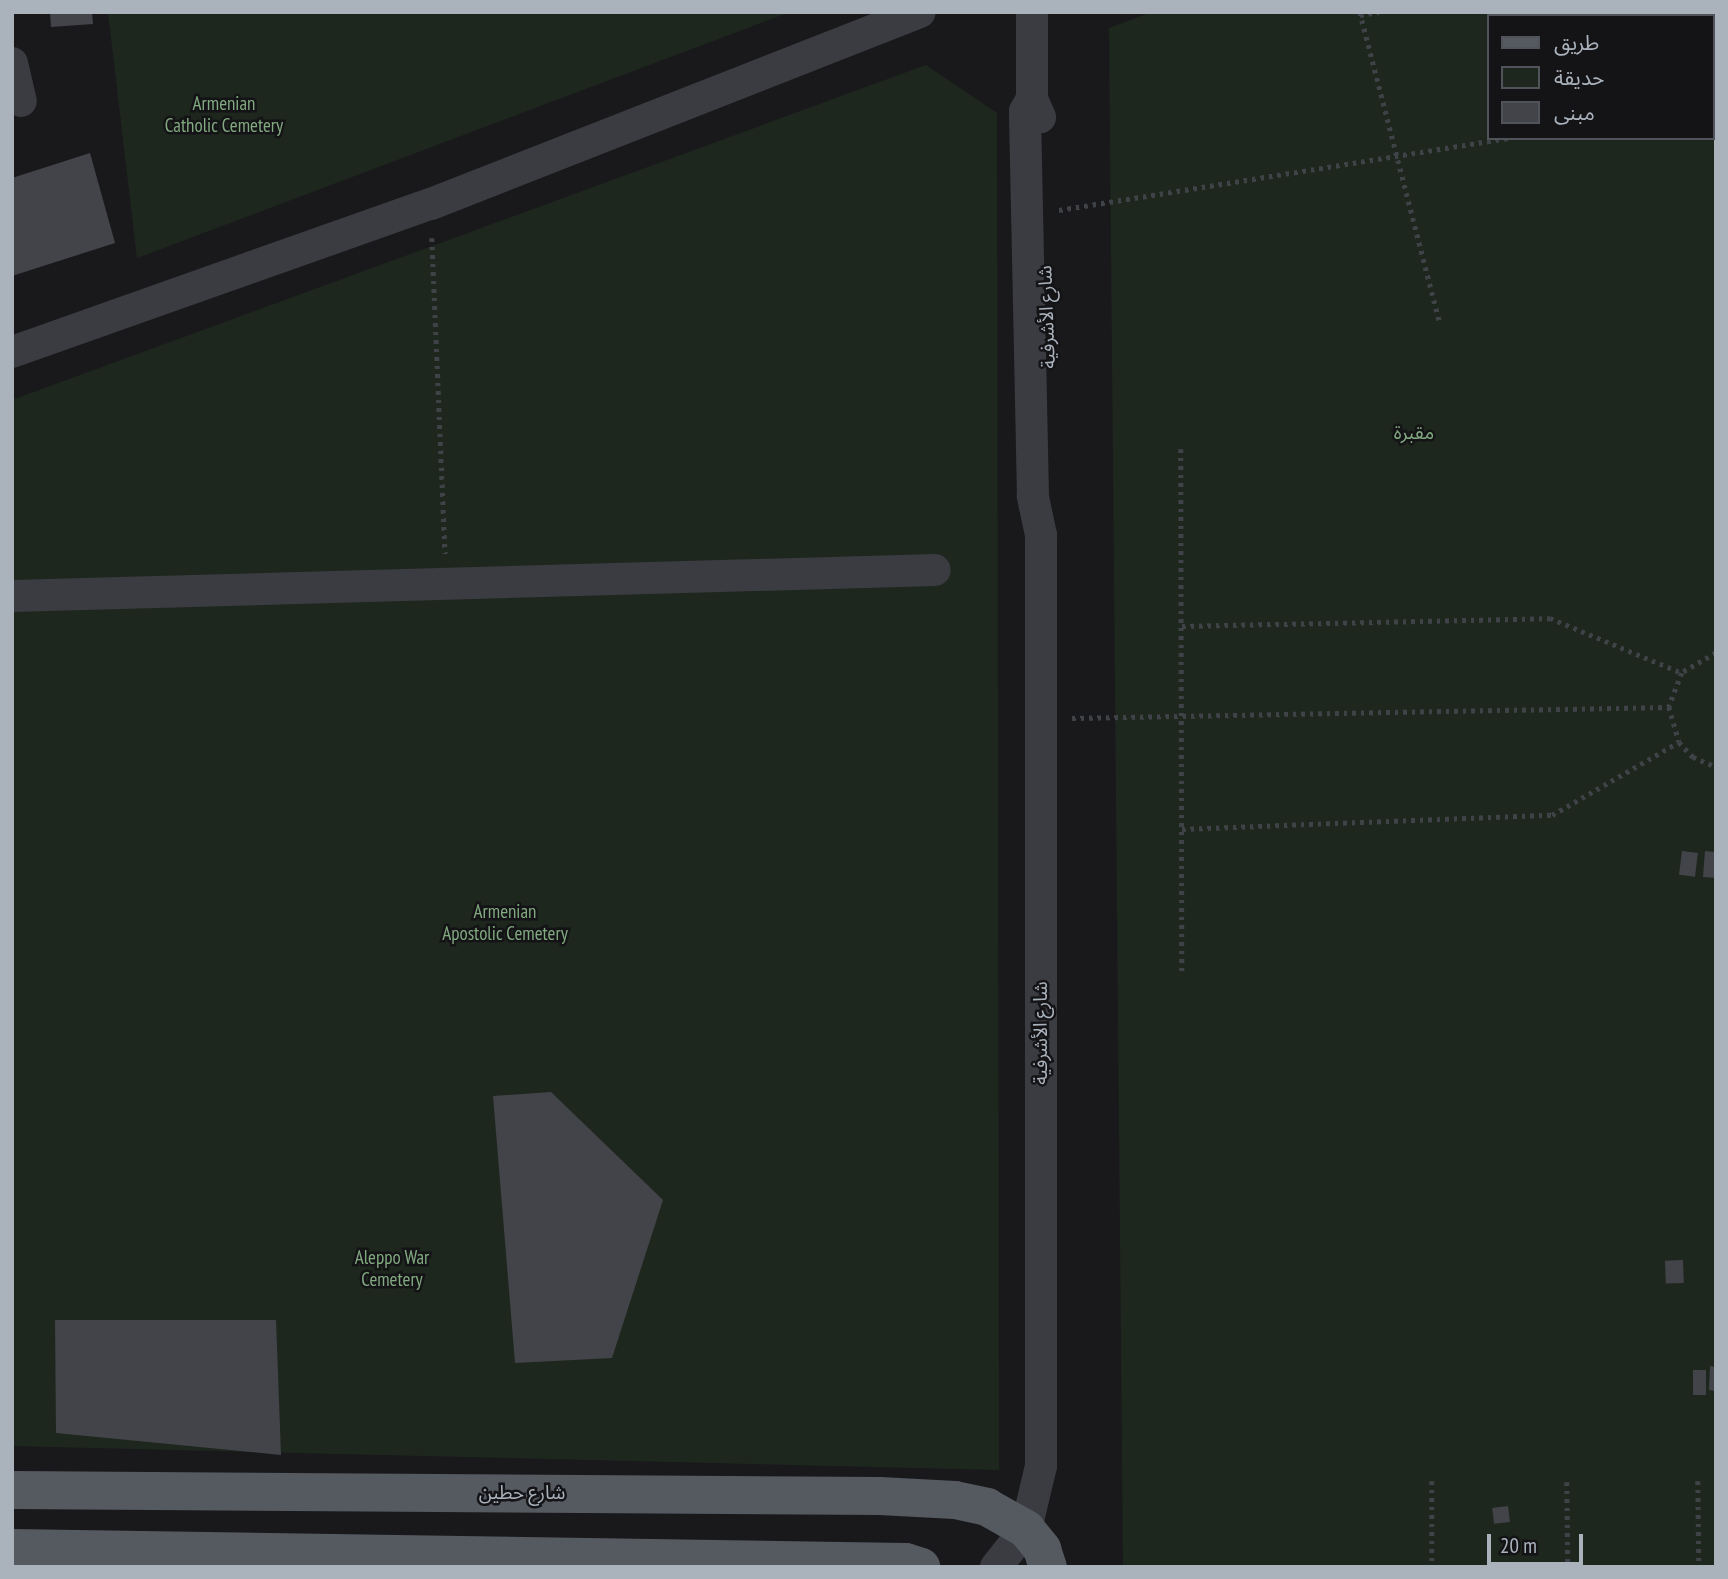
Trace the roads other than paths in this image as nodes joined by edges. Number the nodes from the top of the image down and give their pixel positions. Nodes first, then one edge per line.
1 (920, 12) edge
2 (1032, 12) edge
3 (12, 63) edge
4 (1032, 99) junction
5 (21, 101) dead end
6 (12, 352) edge
7 (1041, 535) junction
8 (935, 569) dead end
9 (12, 596) edge
10 (12, 1490) edge
11 (1026, 1529) junction
12 (12, 1548) edge
13 (921, 1567) edge
14 (996, 1567) edge
15 (1048, 1567) edge

1 - 6 street
2 - 4 street, شارع الأشرفية
3 - 5 street
4 - 7 street, شارع الأشرفية
4 - 7 street, شارع الأشرفية
7 - 11 street, شارع الأشرفية
8 - 9 street
10 - 11 main road, شارع حطين
11 - 14 street, شارع الأشرفية
11 - 15 main road
12 - 13 main road

